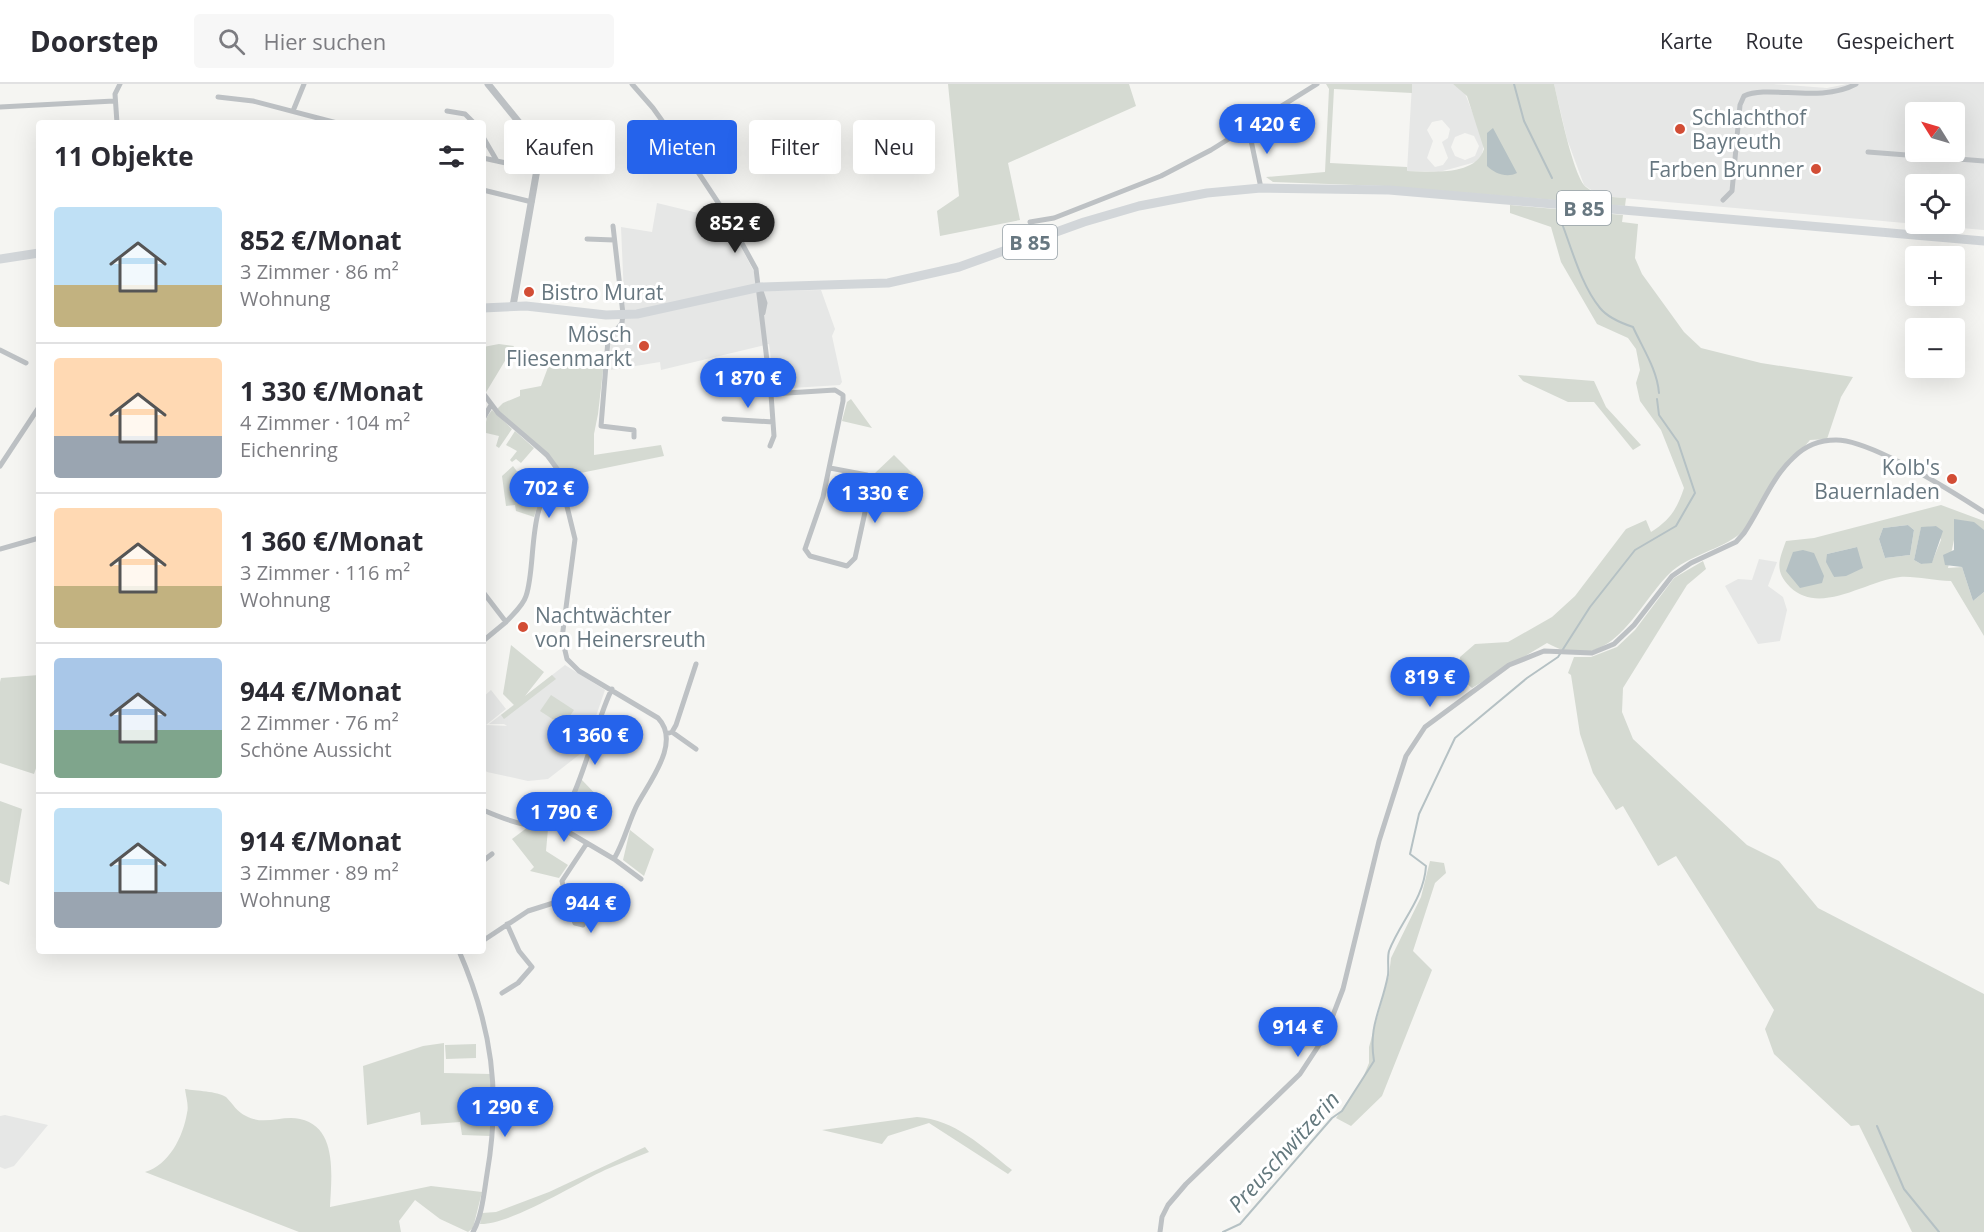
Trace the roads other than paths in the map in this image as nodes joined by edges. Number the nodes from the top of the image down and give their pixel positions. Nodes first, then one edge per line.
1 (120, 84) edge
2 (304, 84) edge
3 (488, 84) edge
4 (632, 84) edge
5 (1317, 84) edge
6 (1856, 84) edge
7 (218, 97) dead end
8 (114, 101) junction
9 (0, 107) edge
10 (293, 111) junction
11 (447, 111) dead end
12 (117, 120) edge
13 (326, 120) edge
14 (471, 120) edge
15 (517, 120) edge
16 (1248, 126) junction
17 (486, 142) edge
18 (1868, 152) dead end
19 (486, 159) edge
20 (497, 161) junction
21 (1984, 161) edge
22 (504, 163) edge
23 (537, 174) edge
24 (1261, 188) junction
25 (486, 191) edge
26 (1723, 201) dead end
27 (532, 202) junction
28 (1030, 222) dead end
29 (613, 226) dead end
30 (587, 238) dead end
31 (614, 240) junction
32 (1984, 241) edge
33 (36, 253) edge
34 (0, 259) edge
35 (760, 287) junction
36 (513, 306) junction
37 (486, 308) edge
38 (623, 314) junction
39 (0, 350) edge
40 (26, 363) dead end
41 (771, 394) junction
42 (486, 398) edge
43 (491, 405) junction
44 (36, 412) edge
45 (486, 414) edge
46 (724, 419) dead end
47 (773, 422) junction
48 (634, 436) dead end
49 (770, 446) dead end
50 (0, 466) edge
51 (830, 468) junction
52 (560, 481) junction
53 (1984, 512) edge
54 (36, 539) edge
55 (0, 549) edge
56 (486, 596) edge
57 (506, 622) junction
58 (486, 639) edge
59 (696, 664) dead end
60 (612, 689) junction
61 (669, 733) junction
62 (696, 749) dead end
63 (486, 811) edge
64 (554, 823) junction
65 (587, 843) junction
66 (492, 854) dead end
67 (486, 859) edge
68 (614, 859) junction
69 (641, 879) dead end
70 (566, 899) junction
71 (571, 910) dead end
72 (507, 924) junction
73 (486, 939) edge
74 (460, 954) edge
75 (502, 993) dead end
76 (1160, 1231) edge
77 (473, 1232) edge

1 - 8 street
2 - 10 street
3 - 15 street
4 - 35 street
5 - 16 street
6 - 26 street
7 - 10 street
8 - 9 street
8 - 12 street
10 - 13 street
11 - 14 street
16 - 24 street
16 - 28 street
17 - 20 street
18 - 21 street
19 - 20 street
20 - 22 street
23 - 27 street
24 - 32 main road, B 85
24 - 35 main road, B 85
25 - 27 street
27 - 36 street
29 - 31 street
30 - 31 street
31 - 38 street
33 - 34 main road
35 - 38 main road, B 85
35 - 41 street
36 - 37 main road, B 85
36 - 38 main road, B 85
38 - 48 street
39 - 40 street
41 - 47 street
41 - 51 street
42 - 43 street
43 - 45 street
43 - 52 street
44 - 50 street
46 - 47 street
47 - 49 street
51 - 51 street
52 - 57 street
52 - 60 street
53 - 76 street
54 - 55 street
56 - 57 street
57 - 58 street
59 - 61 street
60 - 61 street
60 - 64 street
61 - 62 street
61 - 68 street
63 - 64 street
64 - 65 street
65 - 68 street
65 - 70 street
66 - 67 street
68 - 69 street
70 - 71 street
70 - 72 street
72 - 73 street
72 - 75 street
74 - 77 street

